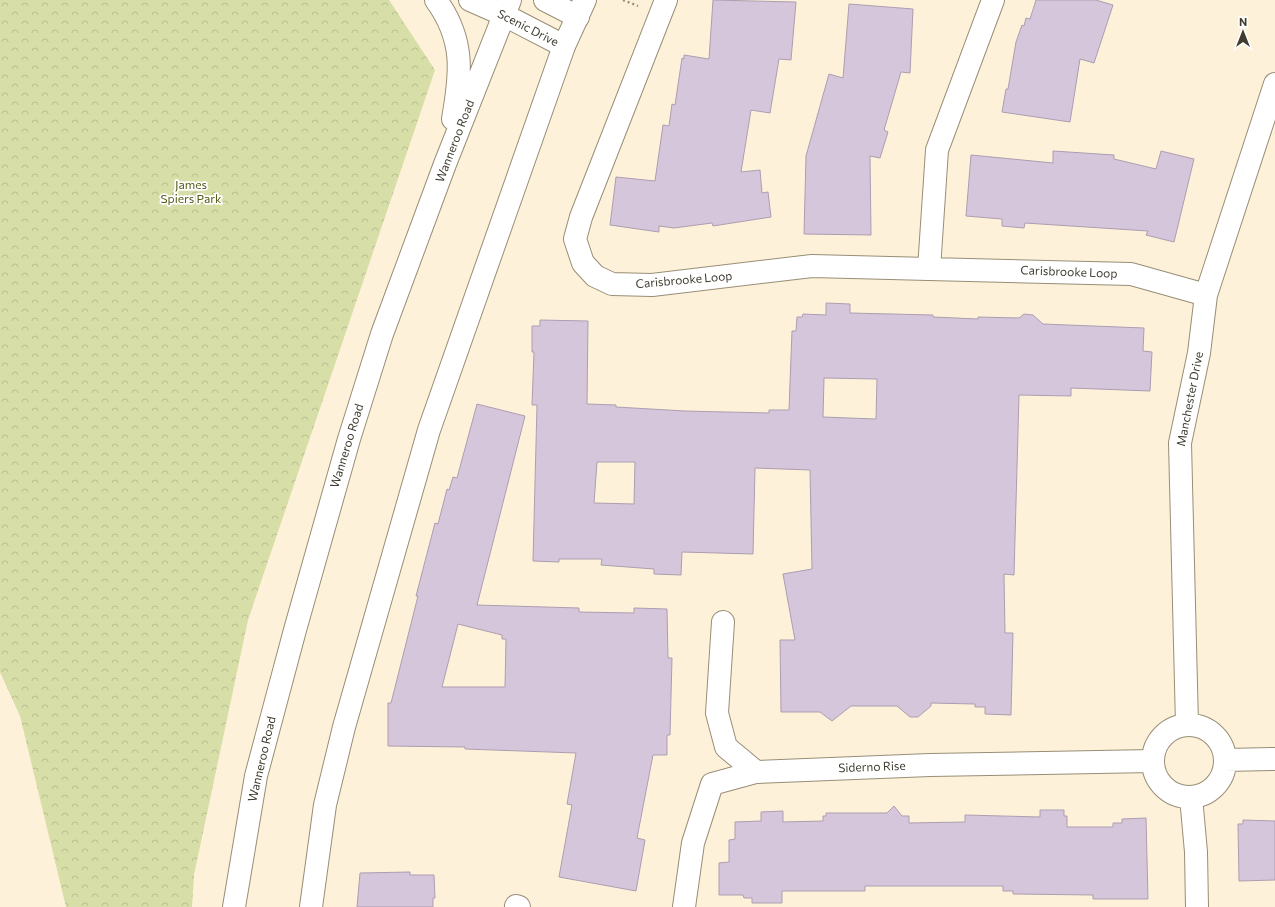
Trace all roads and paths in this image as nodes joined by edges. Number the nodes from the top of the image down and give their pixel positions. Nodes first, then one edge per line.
1 (436, 0) edge
2 (470, 0) edge
3 (545, 0) edge
4 (666, 0) edge
5 (993, 0) edge
6 (507, 7) edge
7 (582, 9) edge
8 (564, 46) junction
9 (1275, 84) edge
10 (445, 164) junction
11 (929, 269) junction
12 (1206, 295) junction
13 (722, 622) dead end
14 (1187, 725) junction
15 (1275, 759) edge
16 (1225, 760) junction
17 (1152, 761) junction
18 (756, 772) junction
19 (1191, 797) junction
20 (516, 906) edge
21 (234, 907) edge
22 (311, 907) edge
23 (519, 907) edge
24 (684, 907) edge
25 (1197, 907) edge

1 - 10 main road
2 - 6 main road, Scenic Drive
3 - 7 main road
4 - 11 main road, Carisbrooke Loop
5 - 11 main road
6 - 8 main road, Scenic Drive
6 - 10 main road, Wanneroo Road
7 - 8 main road
8 - 22 main road
9 - 12 main road, Manchester Drive
10 - 21 main road, Wanneroo Road
11 - 12 main road, Carisbrooke Loop
12 - 14 main road, Manchester Drive
13 - 18 main road
14 - 16 main road
14 - 17 main road
15 - 16 main road
16 - 19 main road
17 - 18 main road, Siderno Rise
17 - 19 main road
18 - 24 main road, Siderno Rise
19 - 25 main road
20 - 23 main road

